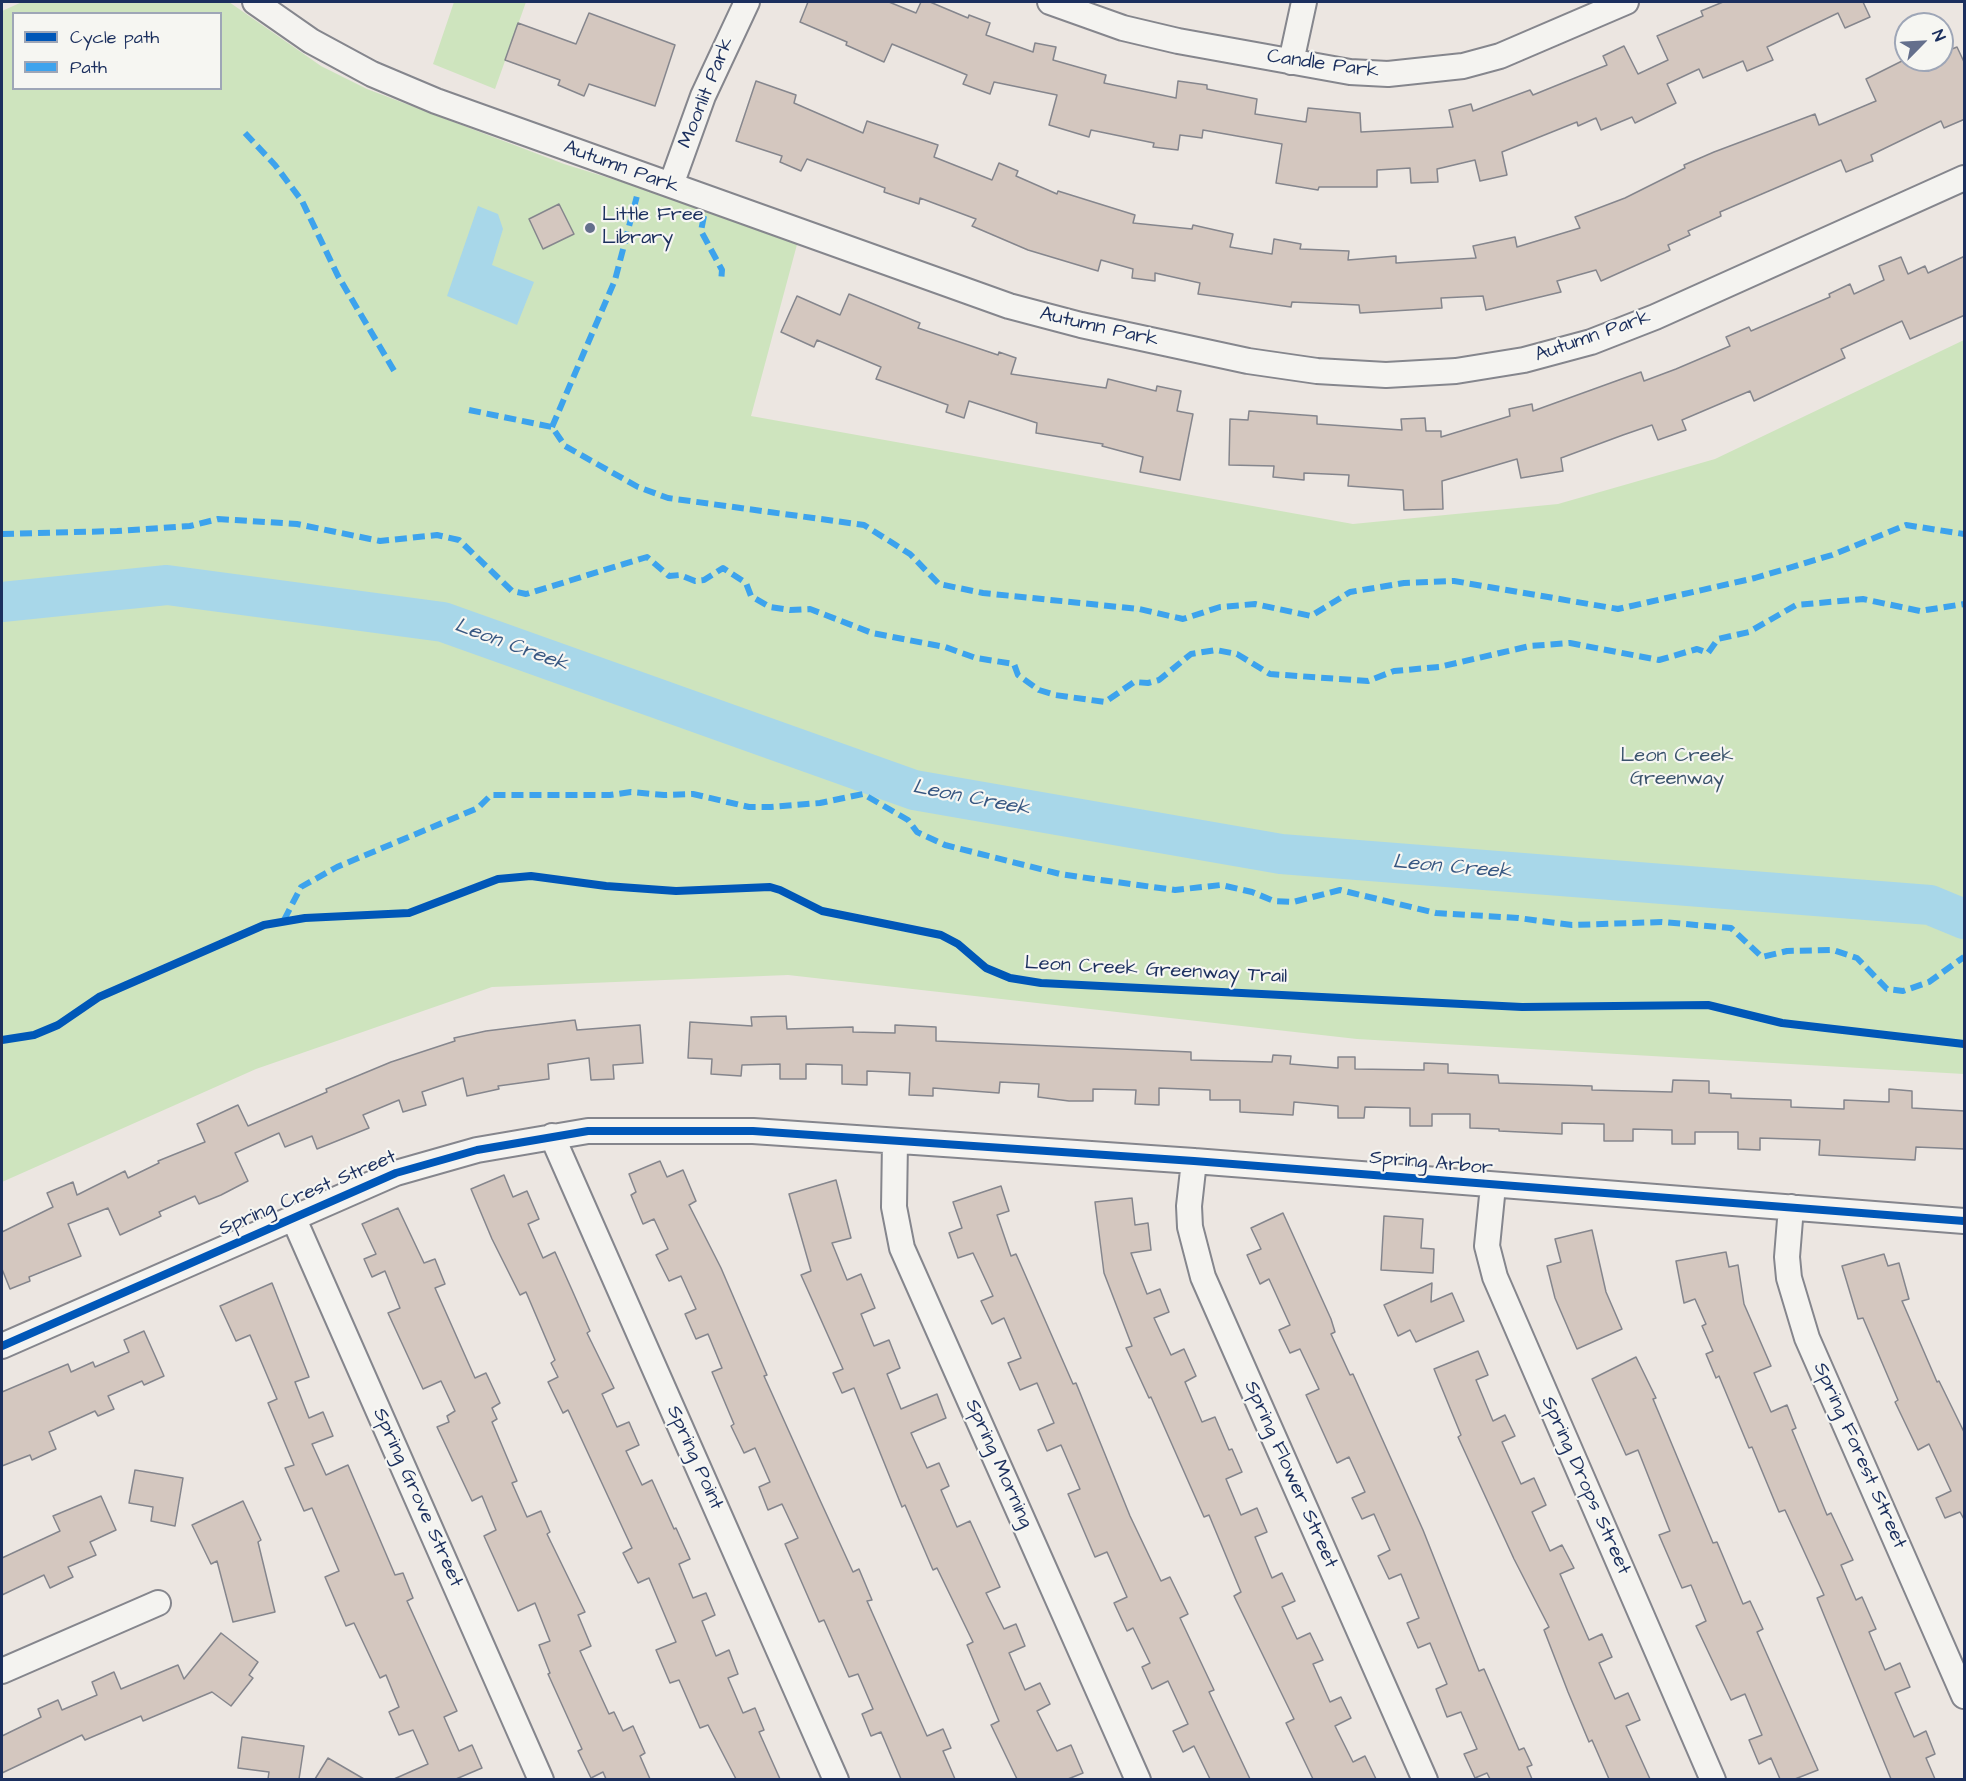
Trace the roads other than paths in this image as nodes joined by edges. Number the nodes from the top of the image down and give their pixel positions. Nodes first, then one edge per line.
1 (255, 2) edge
2 (747, 2) edge
3 (1050, 2) edge
4 (1304, 2) edge
5 (1626, 2) edge
6 (1291, 62) junction
7 (1965, 178) edge
8 (671, 185) junction
9 (552, 1136) junction
10 (895, 1141) junction
11 (1194, 1161) junction
12 (1492, 1186) junction
13 (1791, 1207) junction
14 (293, 1217) junction
15 (1965, 1221) edge
16 (2, 1346) edge
17 (158, 1603) dead end
18 (2, 1671) edge
19 (1965, 1696) edge
20 (541, 1779) edge
21 (836, 1779) edge
22 (1138, 1779) edge
23 (1425, 1779) edge
24 (1713, 1779) edge

1 - 8 street, Autumn Park
2 - 8 street, Moonlit Park
3 - 6 street, Candle Park
4 - 6 street
5 - 6 street, Candle Park
7 - 8 street, Autumn Park
9 - 10 street, Spring Crest Street
9 - 14 street, Spring Crest Street
9 - 21 street, Spring Point
10 - 11 street, Spring Arbor
10 - 22 street, Spring Morning
11 - 12 street, Spring Arbor
11 - 23 street, Spring Flower Street
12 - 13 street, Spring Arbor
12 - 24 street, Spring Drops Street
13 - 15 street, Spring Arbor
13 - 19 street, Spring Forest Street
14 - 16 street, Spring Crest Street
14 - 20 street, Spring Grove Street
17 - 18 street

